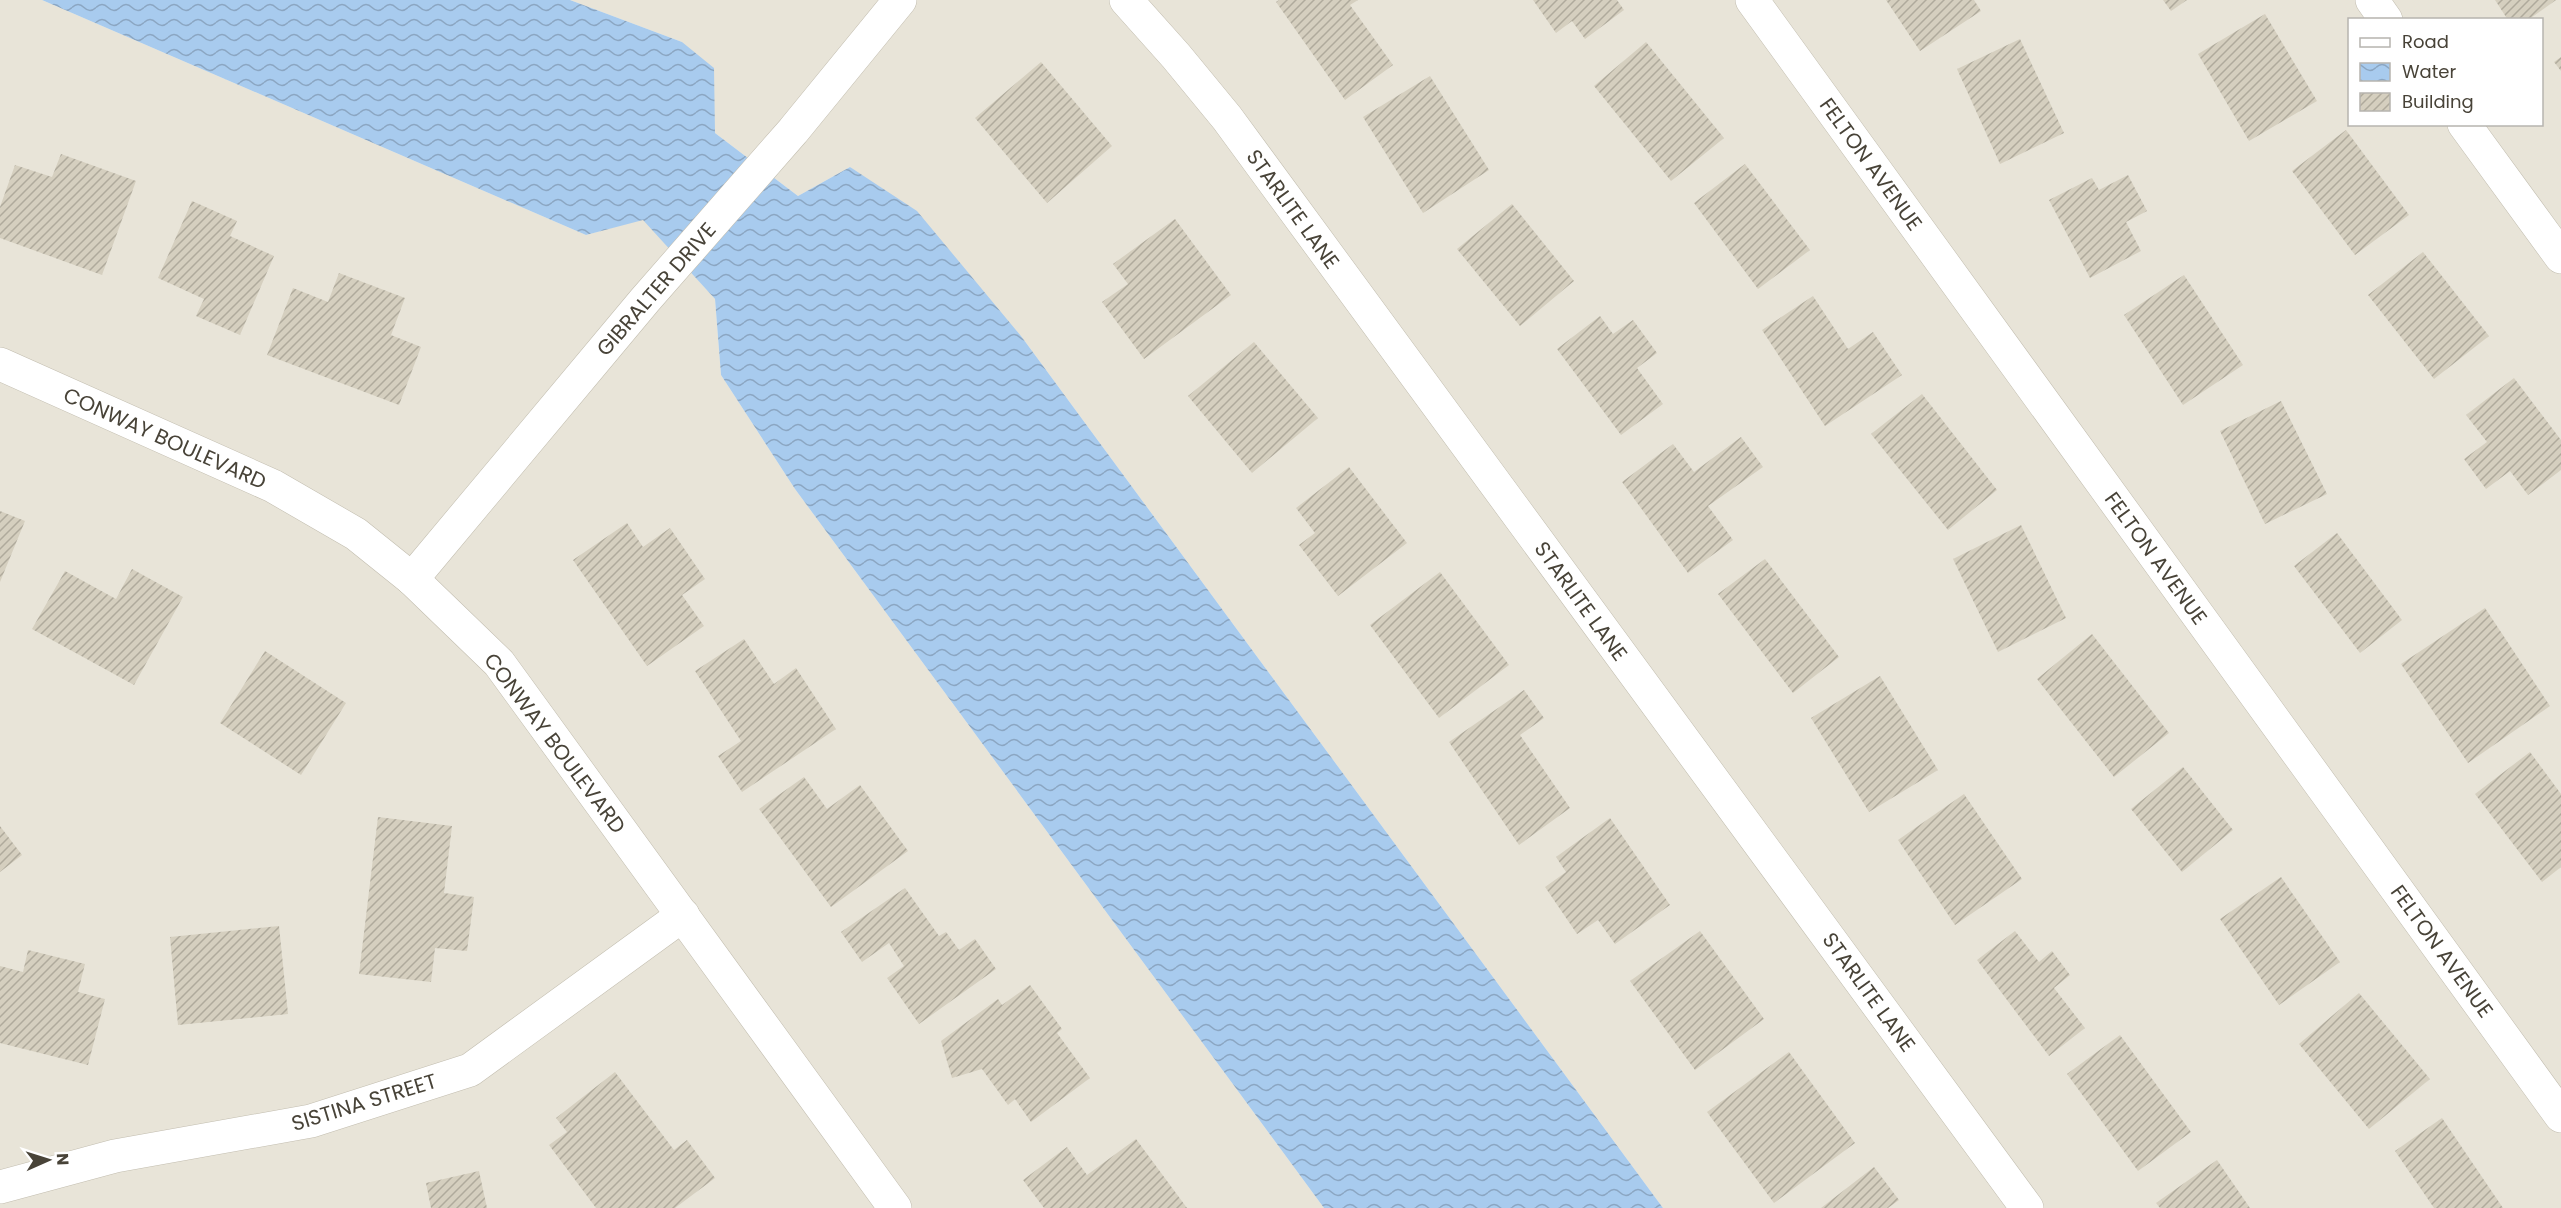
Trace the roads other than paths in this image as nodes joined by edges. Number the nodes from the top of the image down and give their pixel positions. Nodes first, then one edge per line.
1 (900, 0) edge
2 (1126, 0) edge
3 (1752, 0) edge
4 (2372, 0) edge
5 (2385, 18) edge
6 (2465, 126) edge
7 (2561, 257) edge
8 (0, 364) edge
9 (412, 579) junction
10 (683, 915) junction
11 (2561, 1116) edge
12 (0, 1187) edge
13 (895, 1208) edge
14 (2027, 1208) edge

1 - 9 street, GIBRALTER DRIVE
2 - 14 street, STARLITE LANE
3 - 11 street, FELTON AVENUE
4 - 5 street
6 - 7 street
8 - 9 street, CONWAY BOULEVARD
9 - 10 street, CONWAY BOULEVARD
10 - 12 street, SISTINA STREET
10 - 13 street, CONWAY BOULEVARD

